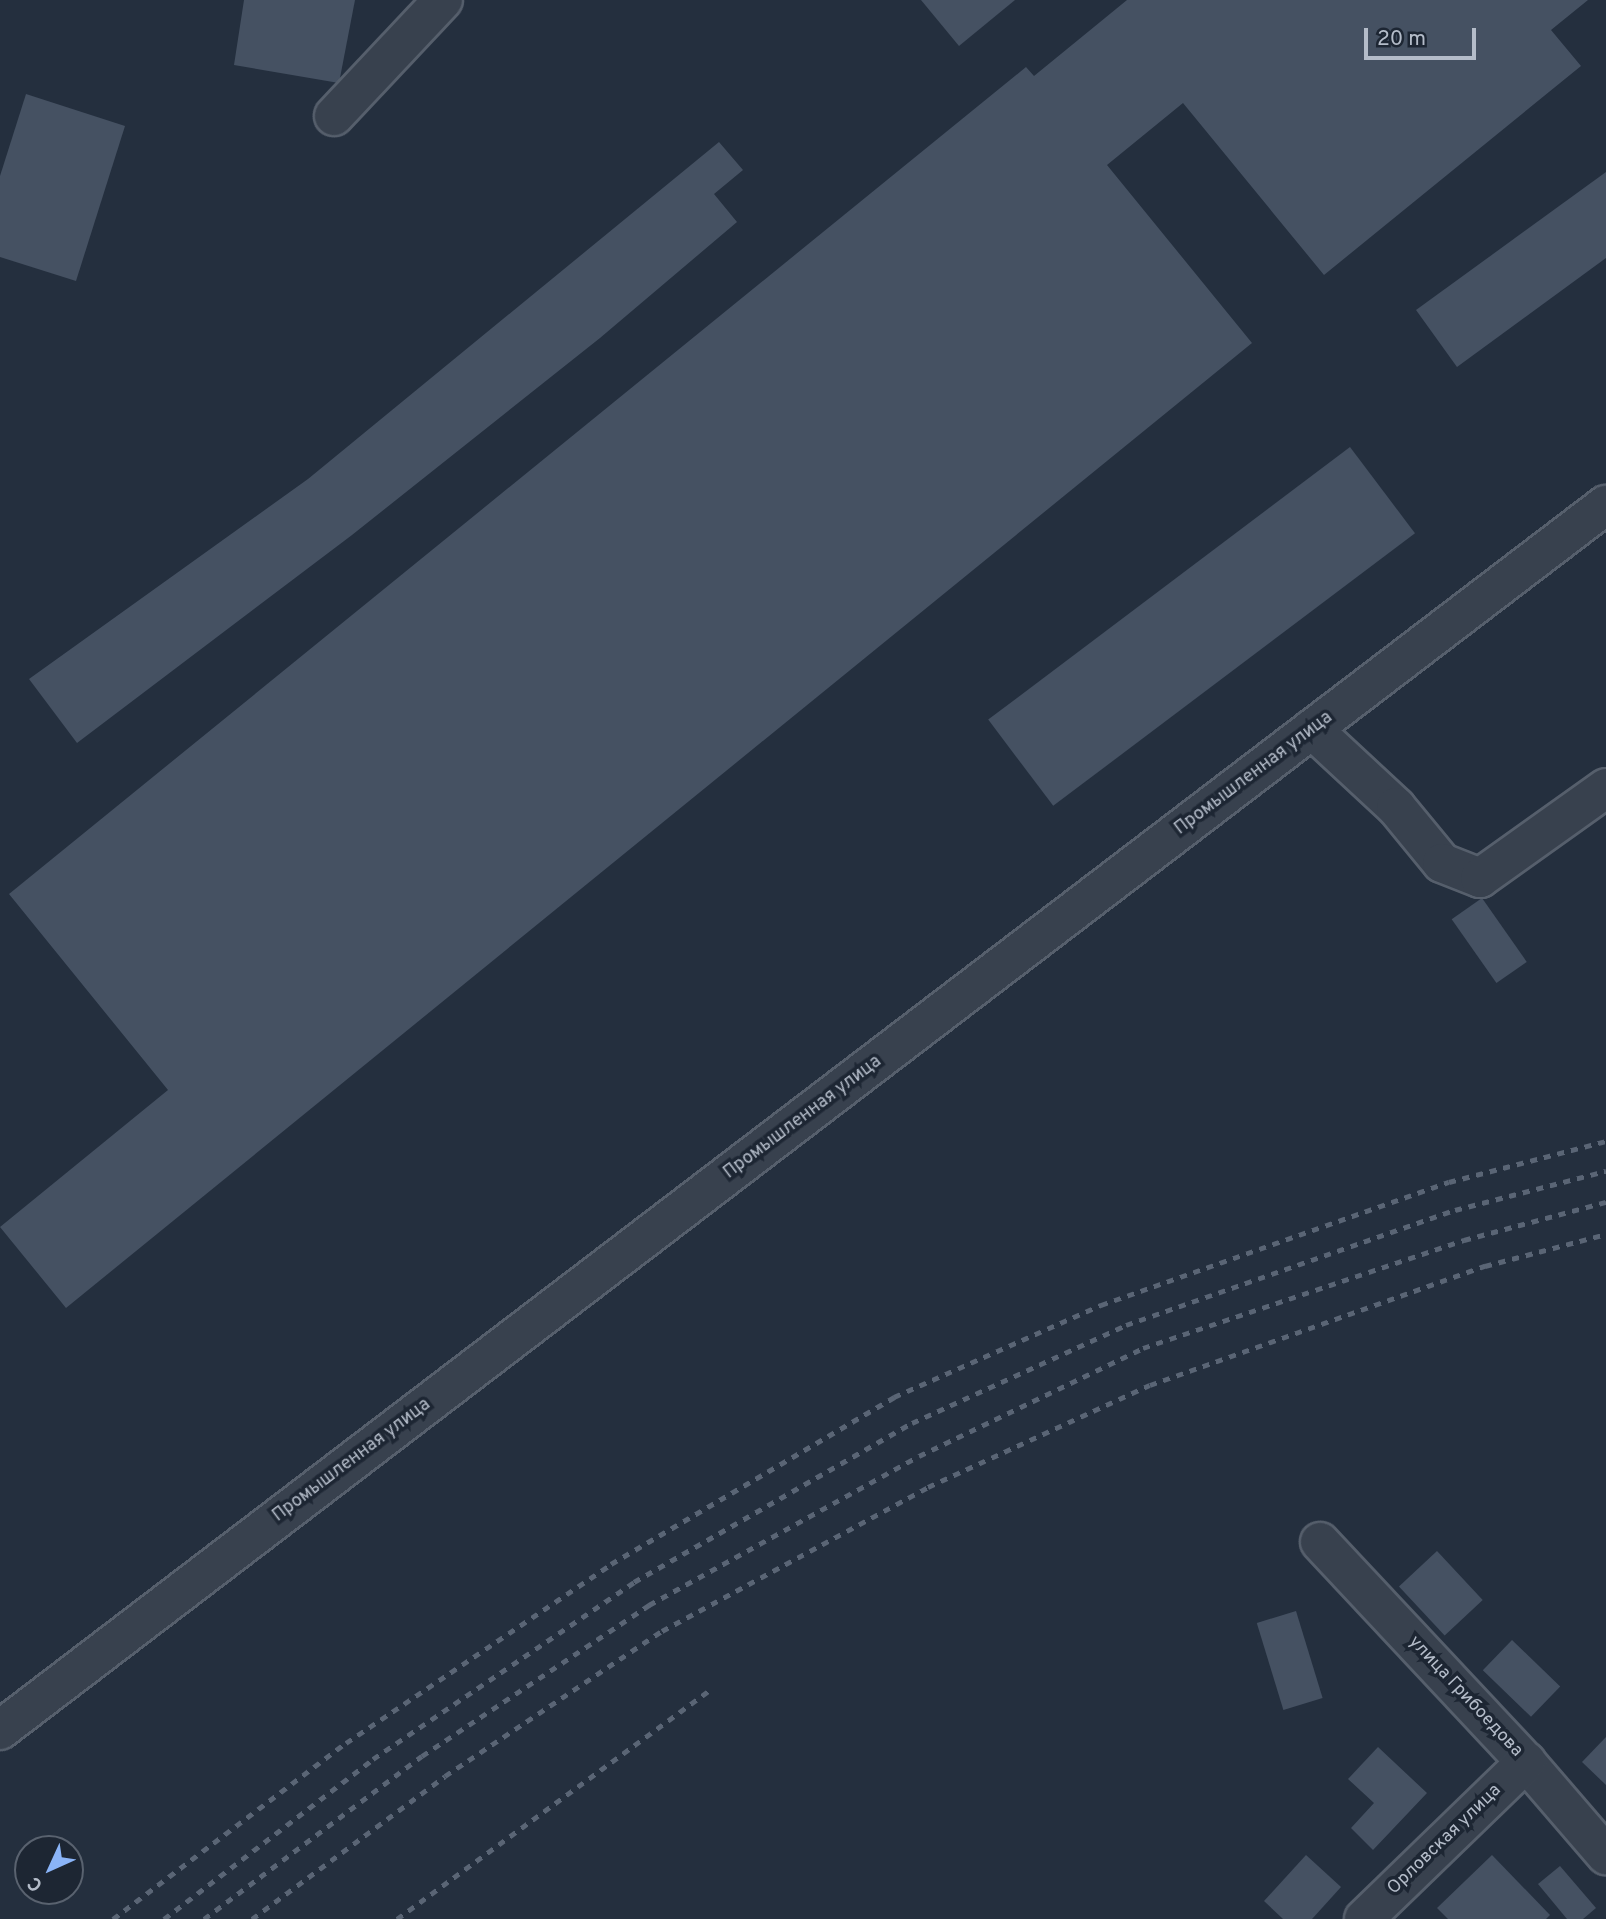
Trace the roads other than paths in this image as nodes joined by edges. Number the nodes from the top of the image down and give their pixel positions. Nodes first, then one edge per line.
1 (443, 0) edge
2 (334, 116) dead end
3 (1606, 505) edge
4 (1312, 729) junction
5 (1606, 788) edge
6 (1320, 1542) dead end
7 (0, 1730) edge
8 (1526, 1762) junction
9 (1606, 1855) edge
10 (1364, 1919) edge

1 - 2 street
3 - 4 street, Промышленная улица
4 - 5 street
4 - 7 street, Промышленная улица
6 - 8 street, улица Грибоедова
8 - 9 street, улица Грибоедова
8 - 10 street, Орловская улица

